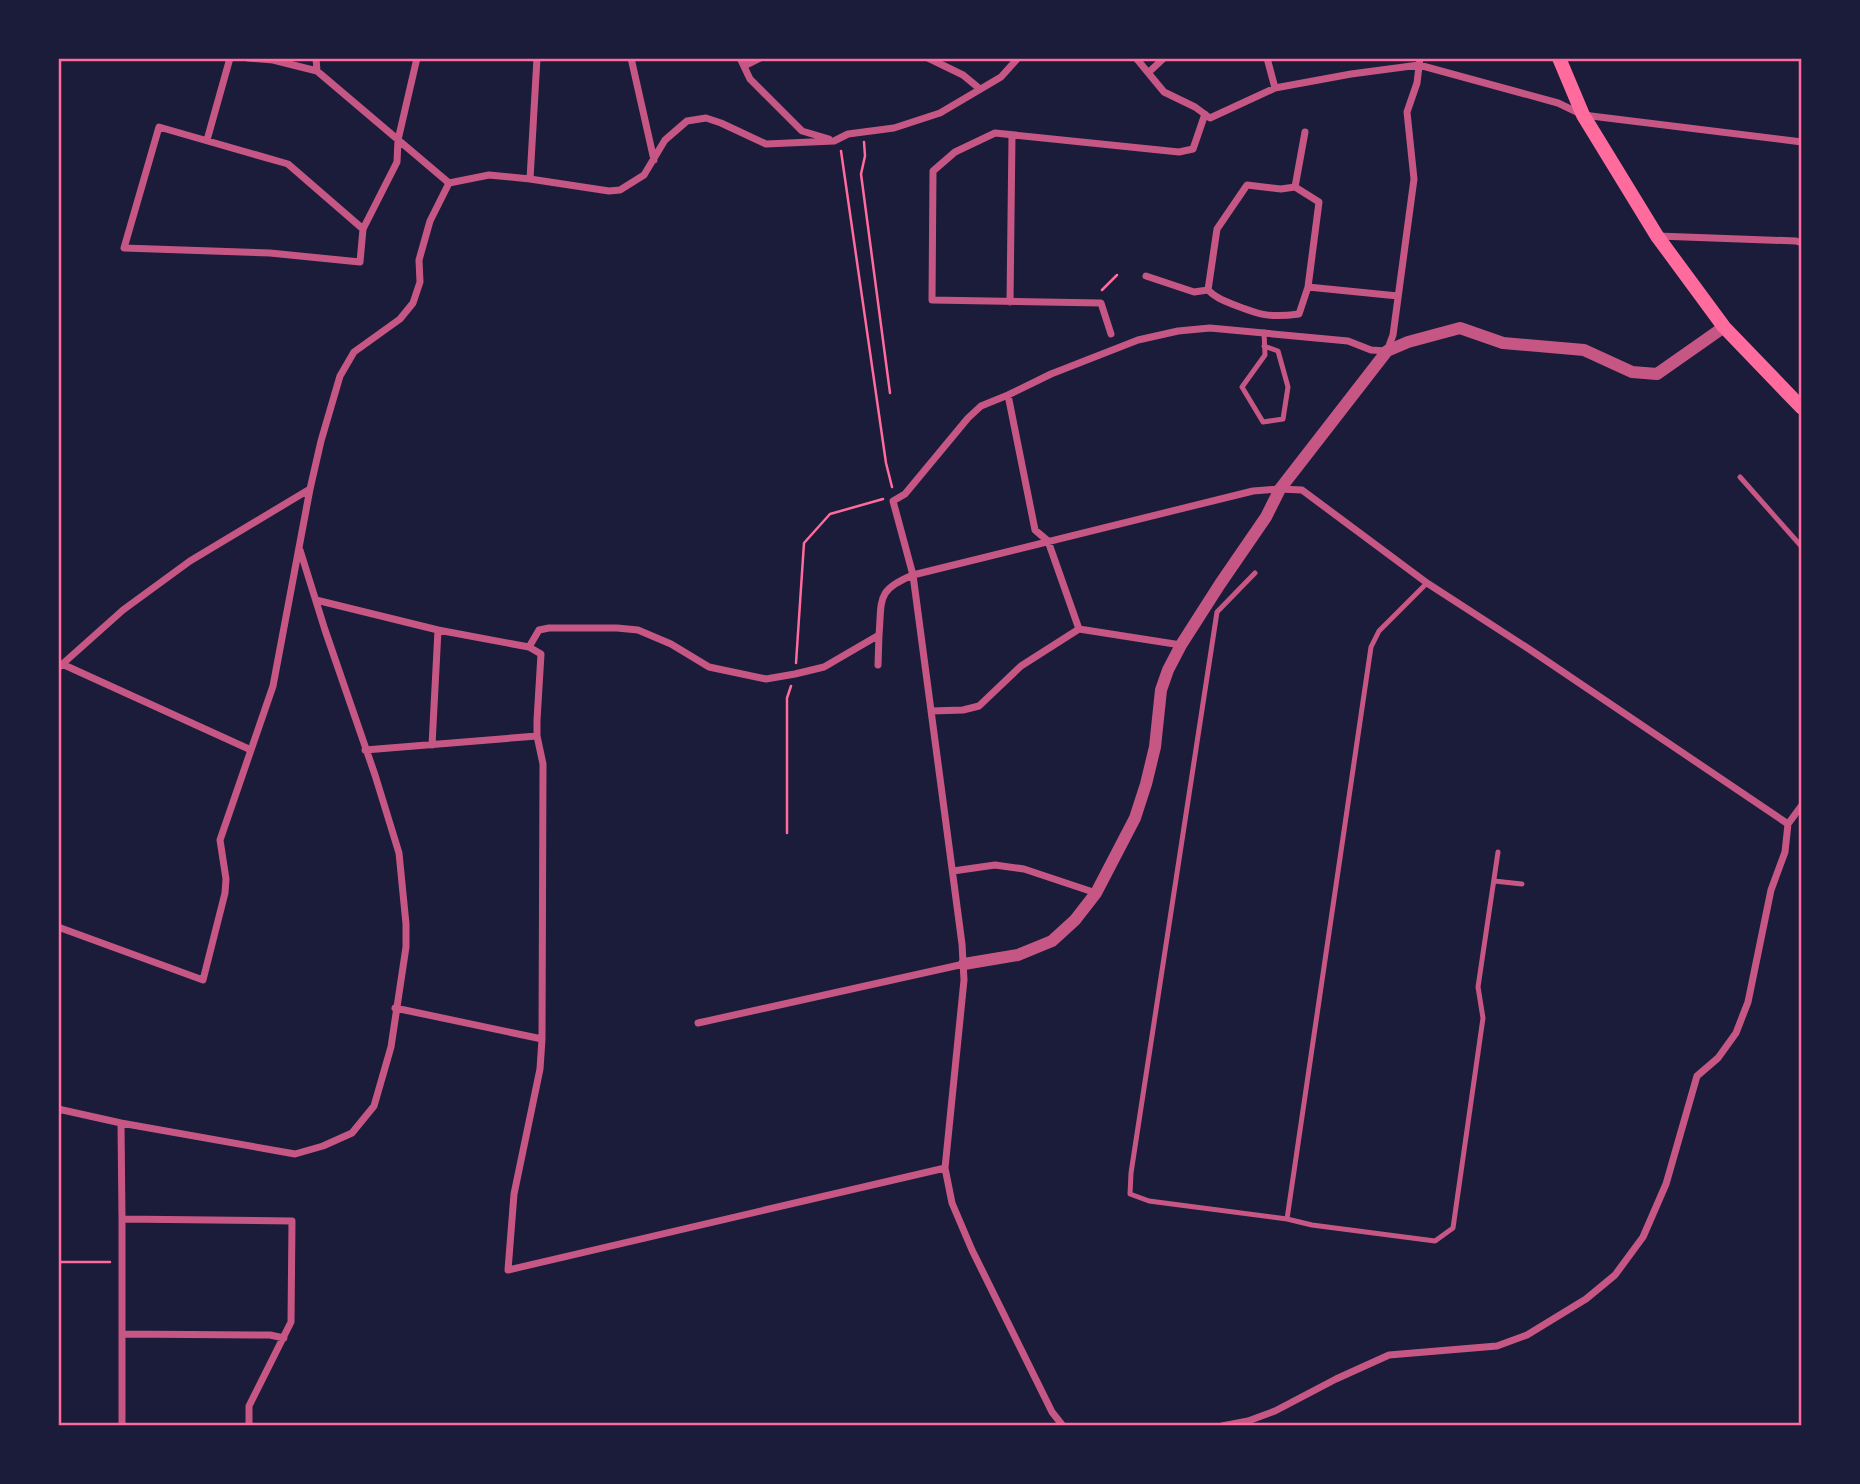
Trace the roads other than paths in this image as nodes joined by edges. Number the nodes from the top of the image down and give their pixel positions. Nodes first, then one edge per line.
1 (230, 58) edge
2 (248, 58) edge
3 (316, 58) edge
4 (417, 58) edge
5 (537, 58) edge
6 (631, 58) edge
7 (740, 58) edge
8 (760, 58) edge
9 (928, 58) edge
10 (1018, 58) edge
11 (1136, 58) edge
12 (1164, 58) edge
13 (1267, 58) edge
14 (1559, 58) edge
15 (273, 59) edge
16 (1419, 61) edge
17 (744, 66) junction
18 (317, 71) junction
19 (1149, 72) junction
20 (1275, 88) junction
21 (980, 89) junction
22 (1205, 114) junction
23 (1583, 115) junction
24 (1305, 132) dead end
25 (1012, 135) junction
26 (207, 140) junction
27 (398, 140) junction
28 (1802, 140) edge
29 (834, 141) junction
30 (654, 160) junction
31 (530, 179) junction
32 (449, 183) junction
33 (1295, 187) junction
34 (363, 229) junction
35 (1657, 236) junction
36 (1802, 243) edge
37 (1146, 276) dead end
38 (1308, 287) junction
39 (1208, 290) junction
40 (1398, 296) junction
41 (1010, 302) junction
42 (1724, 327) junction
43 (1264, 332) junction
44 (1111, 334) dead end
45 (1264, 346) junction
46 (1387, 351) junction
47 (1008, 395) junction
48 (1802, 408) edge
49 (1740, 477) dead end
50 (310, 489) junction
51 (1280, 489) junction
52 (1048, 541) junction
53 (1802, 547) edge
54 (300, 549) junction
55 (1255, 573) dead end
56 (913, 575) junction
57 (1427, 583) junction
58 (316, 600) junction
59 (1079, 629) junction
60 (438, 630) junction
61 (879, 635) junction
62 (1181, 645) junction
63 (529, 647) junction
64 (878, 665) dead end
65 (60, 666) edge
66 (931, 711) junction
67 (537, 736) junction
68 (432, 745) junction
69 (251, 750) junction
70 (365, 750) junction
71 (1802, 805) edge
72 (1788, 824) junction
73 (1498, 852) dead end
74 (953, 871) junction
75 (1494, 881) junction
76 (1522, 884) dead end
77 (1096, 893) junction
78 (58, 927) edge
79 (964, 964) junction
80 (395, 1008) junction
81 (698, 1023) dead end
82 (542, 1039) junction
83 (58, 1109) edge
84 (121, 1123) junction
85 (945, 1168) junction
86 (122, 1219) junction
87 (1287, 1219) junction
88 (122, 1334) junction
89 (284, 1338) junction
90 (122, 1426) edge
91 (249, 1426) edge
92 (1063, 1426) edge
93 (1222, 1426) edge

1 - 26 street
2 - 15 street
3 - 18 street
4 - 27 street
5 - 31 street
6 - 30 street
7 - 17 street
8 - 17 street
9 - 21 street
10 - 21 street
11 - 19 street
12 - 19 street
13 - 20 street
14 - 23 main road
15 - 18 street
16 - 20 street
16 - 23 street
16 - 40 street
17 - 29 street
18 - 27 street
19 - 22 street
20 - 22 street
21 - 29 street
22 - 25 street
23 - 28 street
23 - 35 main road
24 - 33 street
25 - 41 street
25 - 41 street
26 - 34 street
26 - 34 street
27 - 32 street
27 - 34 street
29 - 30 street
30 - 31 street
31 - 32 street
32 - 50 street
33 - 38 street
33 - 39 street
35 - 36 street
35 - 42 main road
37 - 39 street
38 - 39 street
38 - 40 street
40 - 46 street
41 - 44 street
42 - 46 street
42 - 48 main road
43 - 45 lane
43 - 46 street
43 - 47 street
45 - 45 lane
46 - 51 street
47 - 52 street
47 - 56 street
49 - 53 lane
50 - 54 street
50 - 65 street
51 - 52 street
51 - 57 street
51 - 62 street
52 - 56 street
52 - 59 street
54 - 58 street
54 - 69 street
55 - 87 lane
56 - 61 street
56 - 66 street
57 - 72 street
57 - 87 lane
58 - 60 street
58 - 70 street
59 - 62 street
59 - 66 street
60 - 63 street
60 - 68 street
61 - 63 street
61 - 64 street
62 - 77 street
63 - 67 street
65 - 69 street
66 - 74 street
67 - 68 street
67 - 82 street
68 - 70 street
69 - 78 street
70 - 80 street
71 - 72 street
72 - 93 street
73 - 75 lane
74 - 77 street
74 - 79 street
75 - 76 lane
75 - 87 lane
77 - 79 street
79 - 81 street
79 - 85 street
80 - 82 street
80 - 84 street
82 - 85 street
83 - 84 street
84 - 86 street
85 - 92 street
86 - 88 street
86 - 89 street
88 - 89 street
88 - 90 street
89 - 91 street

